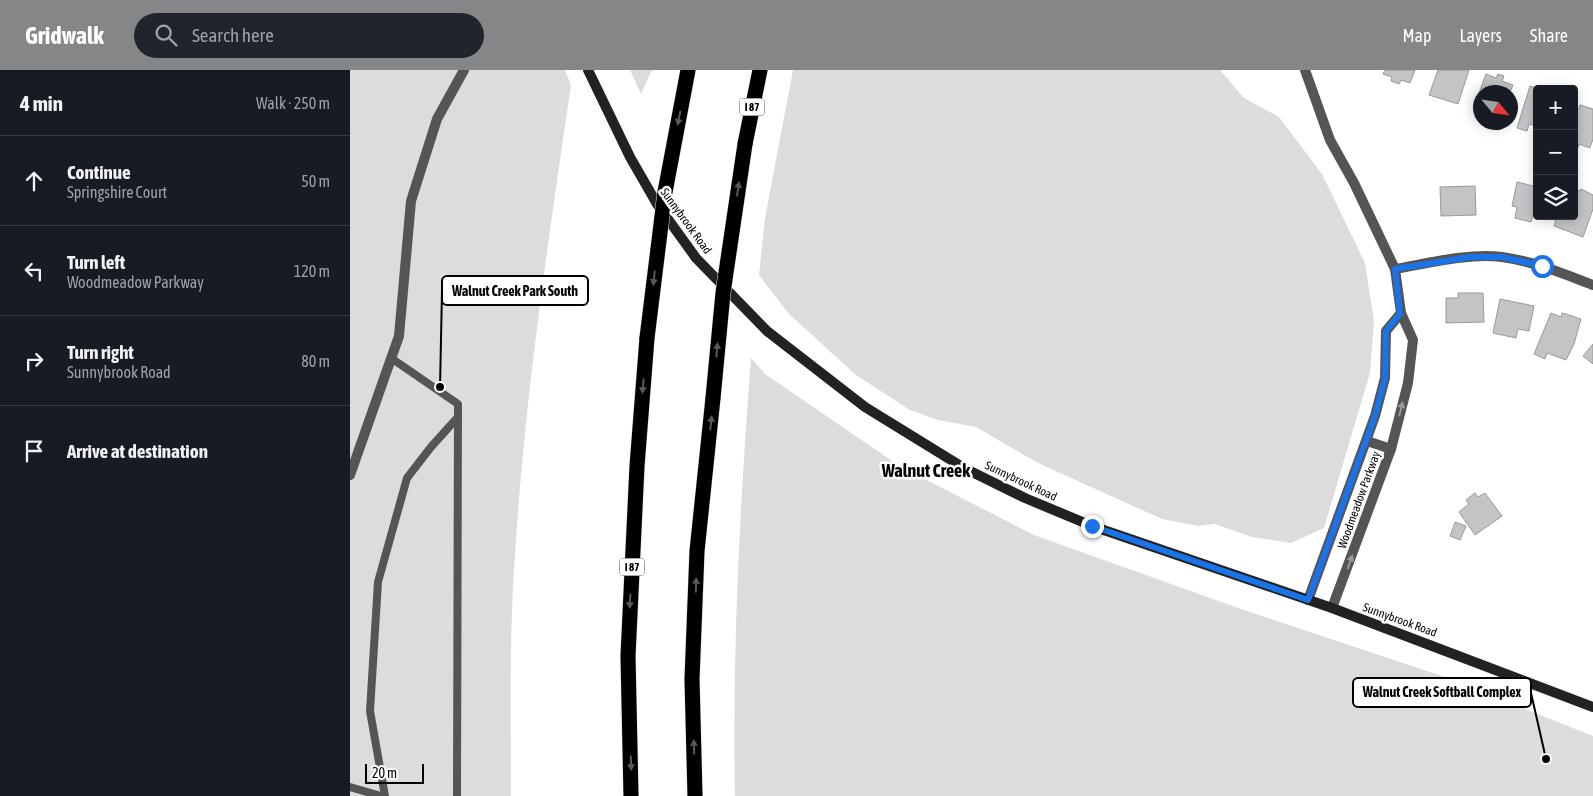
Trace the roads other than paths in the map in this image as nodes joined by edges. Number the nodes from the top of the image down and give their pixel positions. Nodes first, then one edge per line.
1 (464, 70) edge
2 (588, 70) edge
3 (688, 70) edge
4 (760, 70) edge
5 (1305, 70) edge
6 (1395, 269) junction
7 (1593, 285) edge
8 (1400, 314) junction
9 (391, 358) junction
10 (458, 417) junction
11 (1366, 441) junction
12 (1391, 450) junction
13 (350, 475) edge
14 (1308, 600) junction
15 (1332, 608) junction
16 (1593, 707) edge
17 (350, 787) edge
18 (383, 796) edge
19 (457, 796) edge
20 (631, 796) edge
21 (695, 796) edge

1 - 9 street
2 - 14 main road, Sunnybrook Road
3 -> 20 highway, I 87, bridge
21 -> 4 highway, I 87, bridge
5 - 6 street, Woodmeadow Parkway
6 - 7 street
6 - 8 street, Woodmeadow Parkway
8 - 11 street, Woodmeadow Parkway
12 -> 8 street, Woodmeadow Parkway
9 - 10 lane
9 - 13 street
10 - 18 lane
10 - 19 lane
11 - 12 street
11 - 14 street, Woodmeadow Parkway
15 -> 12 street, Woodmeadow Parkway
14 - 15 main road, Sunnybrook Road
15 - 16 main road, Sunnybrook Road
17 - 18 lane

